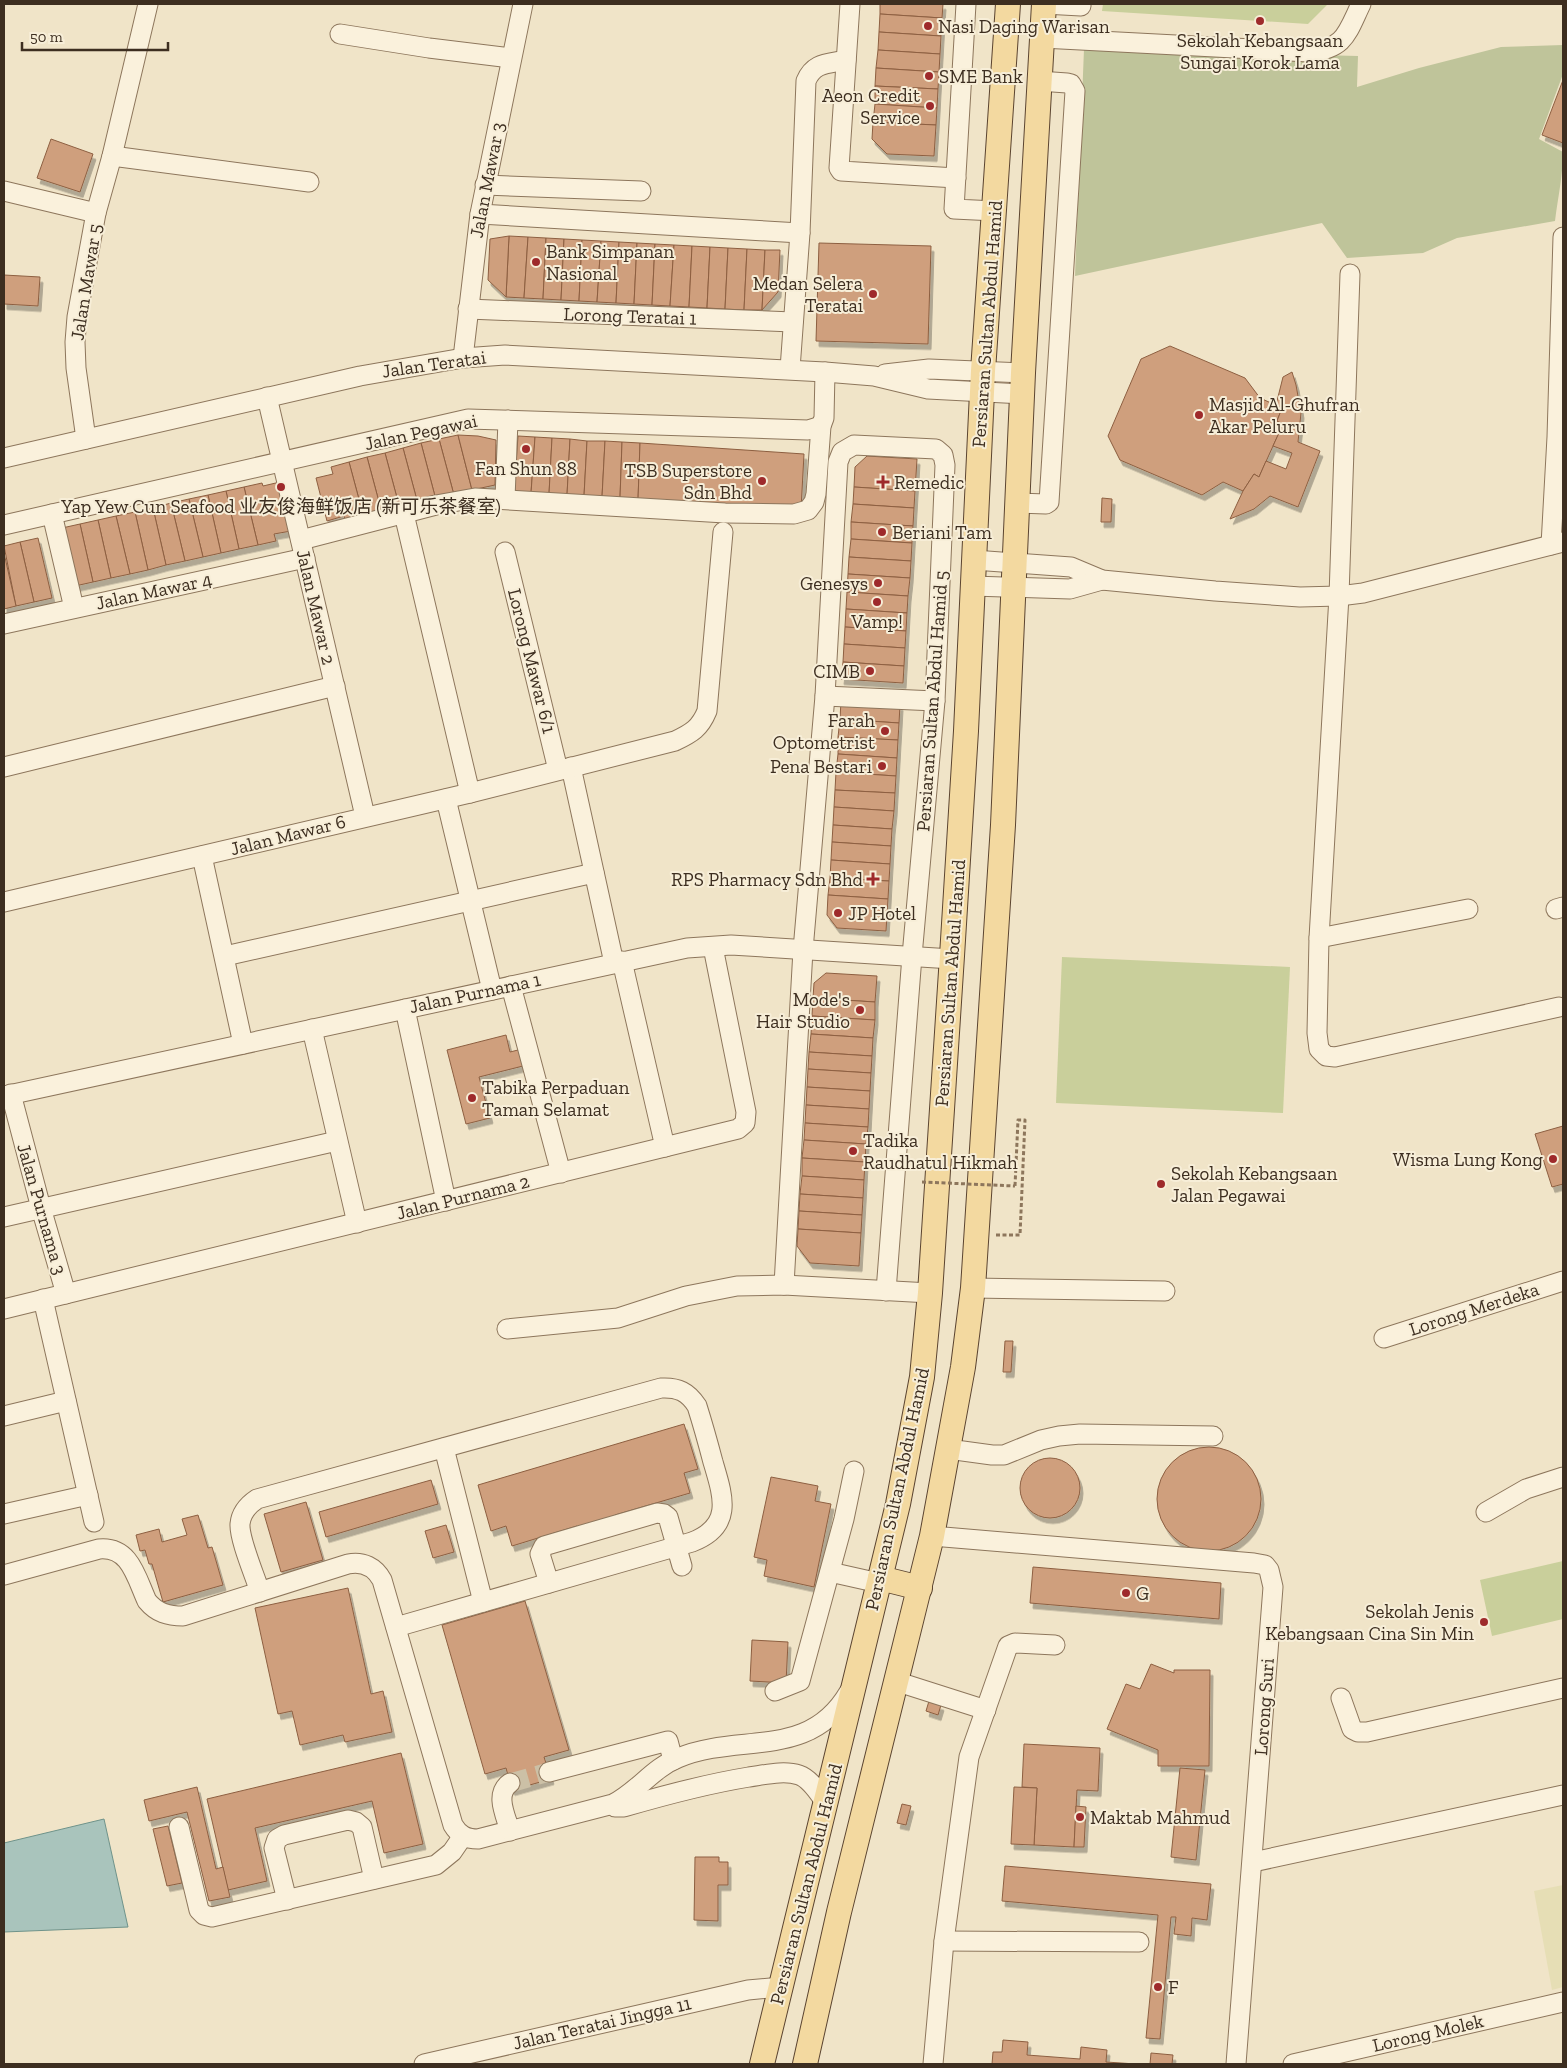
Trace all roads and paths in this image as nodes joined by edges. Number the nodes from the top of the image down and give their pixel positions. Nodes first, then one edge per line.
1 (148, 4) edge
2 (523, 4) edge
3 (850, 4) edge
4 (966, 4) edge
5 (1008, 4) edge
6 (1044, 4) edge
7 (1081, 4) edge
8 (1361, 4) edge
9 (340, 34) dead end
10 (1042, 38) junction
11 (511, 58) junction
12 (846, 60) junction
13 (1039, 81) junction
14 (112, 156) junction
15 (956, 178) junction
16 (308, 182) dead end
17 (485, 185) junction
18 (4, 191) edge
19 (641, 191) dead end
20 (995, 211) junction
21 (96, 213) junction
22 (480, 214) junction
23 (800, 233) junction
24 (1563, 236) edge
25 (1350, 274) dead end
26 (468, 309) junction
27 (793, 322) junction
28 (463, 358) junction
29 (790, 369) junction
30 (825, 372) junction
31 (982, 382) junction
32 (1023, 384) junction
33 (267, 397) junction
34 (508, 420) junction
35 (821, 426) junction
36 (86, 439) junction
37 (4, 458) edge
38 (283, 462) junction
39 (505, 498) junction
40 (1017, 503) junction
41 (52, 514) junction
42 (404, 514) junction
43 (4, 525) edge
44 (723, 532) dead end
45 (1557, 544) edge
46 (303, 549) junction
47 (505, 552) dead end
48 (974, 560) junction
49 (1015, 562) junction
50 (1102, 580) junction
51 (972, 586) junction
52 (1013, 588) junction
53 (1339, 596) junction
54 (74, 608) junction
55 (4, 624) edge
56 (335, 686) junction
57 (825, 696) junction
58 (935, 701) junction
59 (4, 767) edge
60 (565, 768) junction
61 (470, 793) junction
62 (446, 799) junction
63 (365, 816) junction
64 (202, 856) junction
65 (594, 873) junction
66 (471, 901) junction
67 (4, 902) edge
68 (1468, 909) dead end
69 (1320, 938) junction
70 (713, 947) junction
71 (803, 950) junction
72 (225, 956) junction
73 (912, 956) junction
74 (952, 959) junction
75 (618, 962) junction
76 (511, 986) junction
77 (492, 990) junction
78 (1559, 1007) dead end
79 (405, 1008) junction
80 (312, 1029) junction
81 (243, 1044) junction
82 (8, 1095) edge
83 (337, 1141) junction
84 (665, 1147) junction
85 (561, 1173) junction
86 (922, 1182) dead end
87 (446, 1201) junction
88 (41, 1208) junction
89 (4, 1217) edge
90 (357, 1222) junction
91 (976, 1234) junction
92 (1563, 1281) edge
93 (784, 1285) junction
94 (973, 1288) junction
95 (886, 1291) junction
96 (1165, 1291) dead end
97 (930, 1292) junction
98 (66, 1294) junction
99 (43, 1299) junction
100 (4, 1309) edge
101 (507, 1330) dead end
102 (1384, 1338) dead end
103 (66, 1401) junction
104 (4, 1416) edge
105 (1213, 1436) dead end
106 (444, 1448) junction
107 (948, 1449) junction
108 (854, 1470) dead end
109 (1563, 1477) edge
110 (88, 1495) junction
111 (1486, 1512) dead end
112 (4, 1514) edge
113 (94, 1522) dead end
114 (932, 1536) junction
115 (677, 1547) junction
116 (682, 1566) dead end
117 (830, 1572) junction
118 (4, 1575) edge
119 (879, 1581) junction
120 (549, 1583) junction
121 (920, 1588) junction
122 (260, 1592) junction
123 (484, 1602) junction
124 (396, 1627) junction
125 (1055, 1645) dead end
126 (855, 1680) junction
127 (895, 1681) junction
128 (1563, 1688) edge
129 (775, 1691) dead end
130 (1341, 1698) dead end
131 (986, 1710) junction
132 (673, 1760) junction
133 (549, 1772) tunnel mouth
134 (510, 1783) dead end
135 (1563, 1795) edge
136 (826, 1803) junction
137 (604, 1807) junction
138 (179, 1827) dead end
139 (510, 1831) junction
140 (463, 1836) junction
141 (1253, 1862) junction
142 (374, 1879) junction
143 (287, 1900) junction
144 (944, 1941) junction
145 (1139, 1942) dead end
146 (781, 1987) junction
147 (1563, 2002) edge
148 (424, 2064) edge
149 (762, 2064) edge
150 (805, 2064) edge
151 (933, 2064) edge
152 (1236, 2064) edge
153 (1293, 2064) edge

1 - 14 street, Jalan Mawar 5
2 - 11 street, Jalan Mawar 3
3 - 12 street
4 - 15 street
5 - 20 main road, Persiaran Sultan Abdul Hamid
6 - 7 street
6 - 10 main road, Persiaran Sultan Abdul Hamid
8 - 10 street
9 - 11 street
10 - 13 main road, Persiaran Sultan Abdul Hamid
11 - 17 street, Jalan Mawar 3
12 - 15 street
12 - 23 street
13 - 32 main road, Persiaran Sultan Abdul Hamid
13 - 40 street
14 - 16 street
14 - 21 street, Jalan Mawar 5
15 - 20 street
17 - 19 street
17 - 22 street, Jalan Mawar 3
18 - 21 street
20 - 31 main road, Persiaran Sultan Abdul Hamid
21 - 36 street, Jalan Mawar 5
22 - 23 street
22 - 26 street, Jalan Mawar 3
23 - 27 street
24 - 45 street
25 - 53 street
26 - 27 street, Lorong Teratai 1
26 - 28 street, Jalan Mawar 3
27 - 29 street
28 - 29 street, Jalan Teratai
28 - 33 street, Jalan Teratai
29 - 30 street, Jalan Teratai
30 - 31 street, Jalan Teratai
30 - 35 street
31 - 32 street, Jalan Teratai
31 - 48 main road, Persiaran Sultan Abdul Hamid
32 - 40 main road, Persiaran Sultan Abdul Hamid
33 - 36 street, Jalan Teratai
33 - 38 street, Jalan Mawar 2
34 - 35 street, Jalan Pegawai
34 - 38 street, Jalan Pegawai
34 - 39 street
35 - 39 street, Jalan Mawar 4
36 - 37 street, Jalan Teratai
38 - 41 street, Jalan Pegawai
38 - 46 street, Jalan Mawar 2
39 - 42 street, Jalan Mawar 4
40 - 49 main road, Persiaran Sultan Abdul Hamid
41 - 43 street, Jalan Pegawai
41 - 54 street
42 - 46 street, Jalan Mawar 4
42 - 61 street
44 - 60 street, Jalan Mawar 6
45 - 53 street
46 - 54 street, Jalan Mawar 4
46 - 56 street, Jalan Mawar 2
47 - 60 street, Lorong Mawar 6/1
48 - 49 street
48 - 51 main road, Persiaran Sultan Abdul Hamid
49 - 50 street
49 - 52 main road, Persiaran Sultan Abdul Hamid
50 - 52 street
50 - 53 street
51 - 52 street
51 - 74 main road, Persiaran Sultan Abdul Hamid
52 - 91 main road, Persiaran Sultan Abdul Hamid
53 - 69 street
54 - 55 street, Jalan Mawar 4
56 - 59 street
56 - 63 street, Jalan Mawar 2
57 - 58 street
57 - 58 street, Persiaran Sultan Abdul Hamid 5
57 - 71 street
58 - 73 street, Persiaran Sultan Abdul Hamid 5
60 - 61 street, Jalan Mawar 6
60 - 65 street, Lorong Mawar 6/1
61 - 62 street, Jalan Mawar 6
62 - 63 street, Jalan Mawar 6
62 - 66 street
63 - 64 street, Jalan Mawar 6
64 - 67 street, Jalan Mawar 6
64 - 72 street
65 - 66 street
65 - 75 street, Lorong Mawar 6/1
66 - 72 street
66 - 77 street
68 - 69 street
69 - 78 street
70 - 71 street, Jalan Purnama 1
70 - 75 street, Jalan Purnama 1
70 - 84 street, Jalan Purnama 2
71 - 73 street, Jalan Purnama 1
71 - 93 street
72 - 81 street
73 - 74 street, Jalan Purnama 1
73 - 95 street, Persiaran Sultan Abdul Hamid 5
74 - 97 main road, Persiaran Sultan Abdul Hamid
75 - 76 street, Jalan Purnama 1
75 - 84 street, Lorong Mawar 6/1
76 - 77 street, Jalan Purnama 1
76 - 85 street
77 - 79 street, Jalan Purnama 1
79 - 80 street, Jalan Purnama 1
79 - 87 street
80 - 81 street, Jalan Purnama 1
80 - 83 street
81 - 82 street, Jalan Purnama 1
82 - 88 street, Jalan Purnama 3
83 - 88 street
83 - 90 street
84 - 85 street, Jalan Purnama 2
85 - 87 street, Jalan Purnama 2
86 - 91 path, bridge
87 - 90 street, Jalan Purnama 2
88 - 89 street
88 - 98 street, Jalan Purnama 3
90 - 98 street, Jalan Purnama 2
91 - 94 main road, Persiaran Sultan Abdul Hamid
92 - 102 street, Lorong Merdeka
93 - 95 street
93 - 101 street
94 - 96 street
94 - 107 main road, Persiaran Sultan Abdul Hamid
95 - 97 street
97 - 119 main road, Persiaran Sultan Abdul Hamid
98 - 99 street, Jalan Purnama 2
99 - 100 street, Jalan Purnama 2
99 - 103 street
103 - 104 street
103 - 110 street
105 - 107 street
106 - 115 street
106 - 122 street
106 - 123 street
107 - 114 main road, Persiaran Sultan Abdul Hamid
108 - 117 street
109 - 111 street
110 - 112 street
110 - 113 street
114 - 121 main road, Persiaran Sultan Abdul Hamid
114 - 141 street, Lorong Suri
115 - 116 street
115 - 120 street
115 - 120 street
117 - 119 street
117 - 129 street
118 - 122 street
119 - 121 main road
119 - 126 main road, Persiaran Sultan Abdul Hamid
120 - 123 street
121 - 127 main road, Persiaran Sultan Abdul Hamid
122 - 124 street
123 - 124 street
124 - 140 street
125 - 131 street
126 - 132 street
126 - 136 main road, Persiaran Sultan Abdul Hamid
127 - 131 street
127 - 150 main road, Persiaran Sultan Abdul Hamid
128 - 130 street
131 - 144 street
132 - 133 street
132 - 137 street
134 - 139 street
135 - 141 street
136 - 137 street
136 - 146 main road, Persiaran Sultan Abdul Hamid
137 - 139 street
138 - 143 street
139 - 140 street
140 - 142 street
141 - 152 street, Lorong Suri
142 - 143 street
142 - 143 street
144 - 145 street
144 - 151 street
146 - 148 street, Jalan Teratai Jingga 11
146 - 149 main road, Persiaran Sultan Abdul Hamid
147 - 153 street, Lorong Molek

